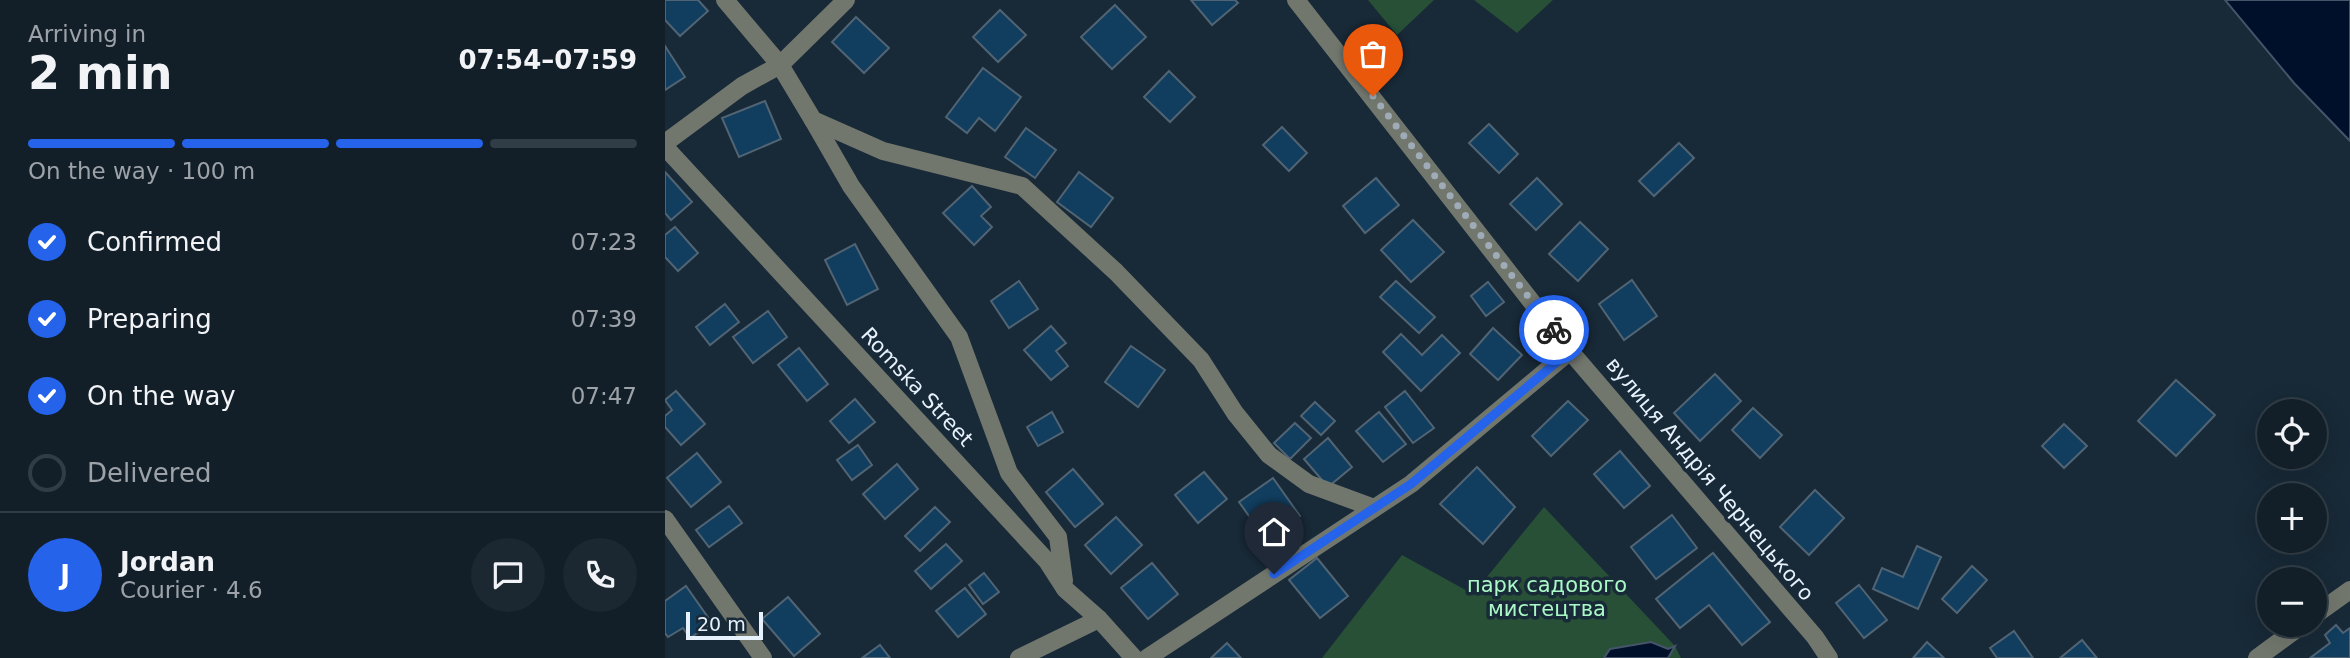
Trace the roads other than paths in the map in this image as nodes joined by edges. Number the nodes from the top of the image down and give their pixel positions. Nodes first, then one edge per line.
1 (725, 0) edge
2 (846, 0) edge
3 (1296, 0) edge
4 (780, 65) junction
5 (813, 120) junction
6 (665, 145) edge
7 (1570, 351) junction
8 (1374, 508) junction
9 (665, 519) edge
10 (1065, 589) junction
11 (2350, 590) edge
12 (2327, 606) edge
13 (1099, 619) junction
14 (2286, 637) edge
15 (763, 658) edge
16 (1019, 658) edge
17 (1134, 658) edge
18 (1147, 658) edge
19 (1829, 658) edge
20 (2257, 658) edge

1 - 4 street
2 - 4 street
3 - 7 street, вулиця Андрія Чернецького
4 - 5 street
4 - 6 street
5 - 8 street
5 - 10 street
6 - 10 street, Romska Street
7 - 8 street
7 - 19 street, вулиця Андрія Чернецького
8 - 18 street
9 - 15 street
10 - 13 street, Romska Street
11 - 12 street
13 - 16 street
13 - 17 street, Romska Street
14 - 20 street

